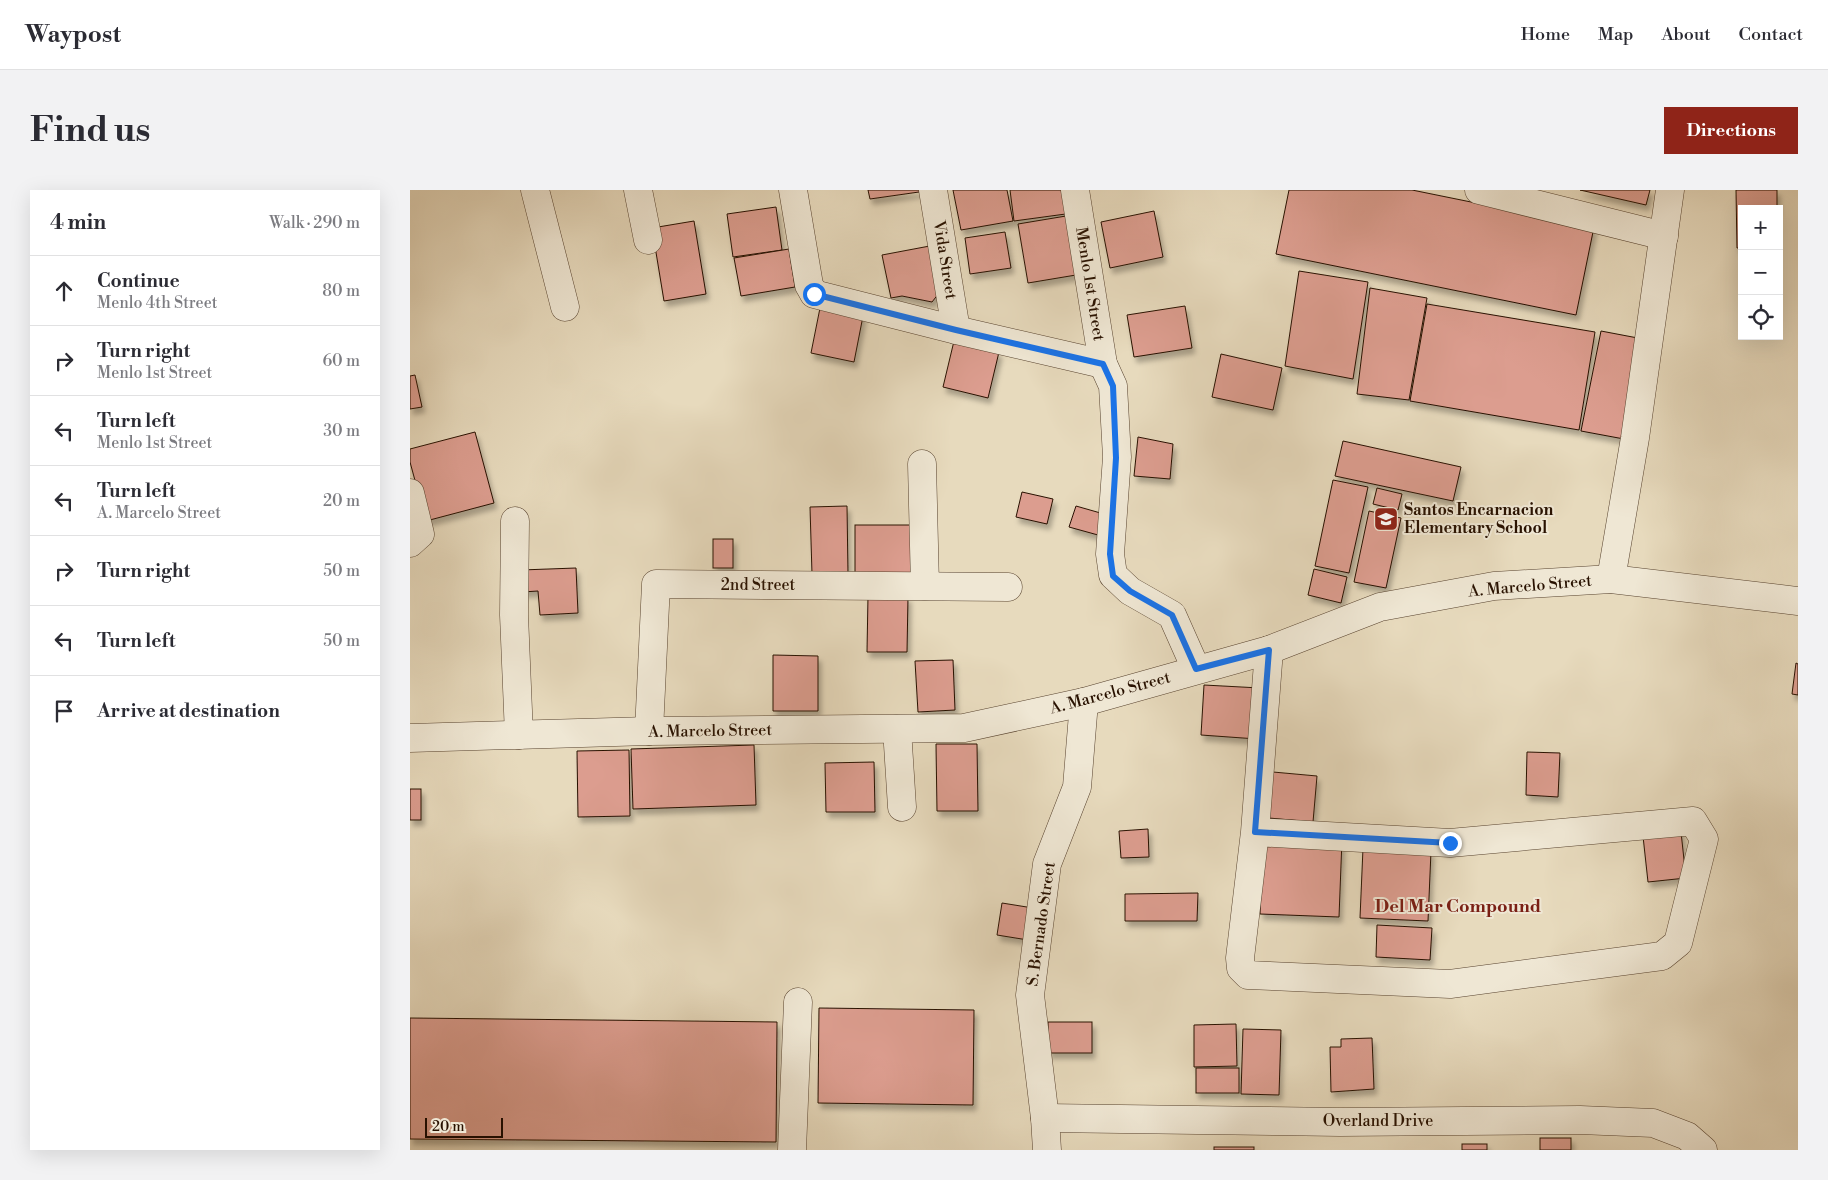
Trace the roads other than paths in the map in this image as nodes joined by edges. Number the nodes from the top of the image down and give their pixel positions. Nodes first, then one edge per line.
1 (535, 190) edge
2 (638, 190) edge
3 (793, 190) edge
4 (934, 190) edge
5 (1075, 190) edge
6 (1479, 190) edge
7 (1670, 190) edge
8 (1664, 236) junction
9 (648, 240) dead end
10 (565, 307) dead end
11 (956, 330) junction
12 (1103, 364) junction
13 (922, 464) dead end
14 (410, 493) edge
15 (515, 521) dead end
16 (410, 543) edge
17 (1611, 579) junction
18 (925, 586) junction
19 (1008, 586) dead end
20 (1798, 601) edge
21 (1269, 650) junction
22 (1196, 669) junction
23 (1084, 702) junction
24 (897, 729) junction
25 (649, 731) junction
26 (519, 735) junction
27 (410, 738) edge
28 (902, 807) dead end
29 (1255, 832) junction
30 (798, 1002) dead end
31 (1046, 1118) junction
32 (792, 1150) edge
33 (1047, 1150) edge
34 (1703, 1150) edge

1 - 10 street
2 - 9 street
3 - 11 street
4 - 11 street, Vida Street
5 - 12 street, Menlo 1st Street
6 - 8 street
7 - 8 street
8 - 17 street
11 - 12 street
12 - 22 street, Menlo 1st Street
13 - 18 street
14 - 16 street
15 - 26 street
17 - 20 street, A. Marcelo Street
17 - 21 street, A. Marcelo Street
18 - 19 street, 2nd Street
18 - 25 street, 2nd Street
21 - 22 street, A. Marcelo Street
21 - 29 street
22 - 23 street, A. Marcelo Street
23 - 24 street, A. Marcelo Street
23 - 31 street, S. Bernado Street
24 - 25 street, A. Marcelo Street
24 - 28 street
25 - 26 street, A. Marcelo Street
26 - 27 street, A. Marcelo Street
29 - 29 street
30 - 32 street
31 - 33 street, S. Bernado Street
31 - 34 street, Overland Drive

